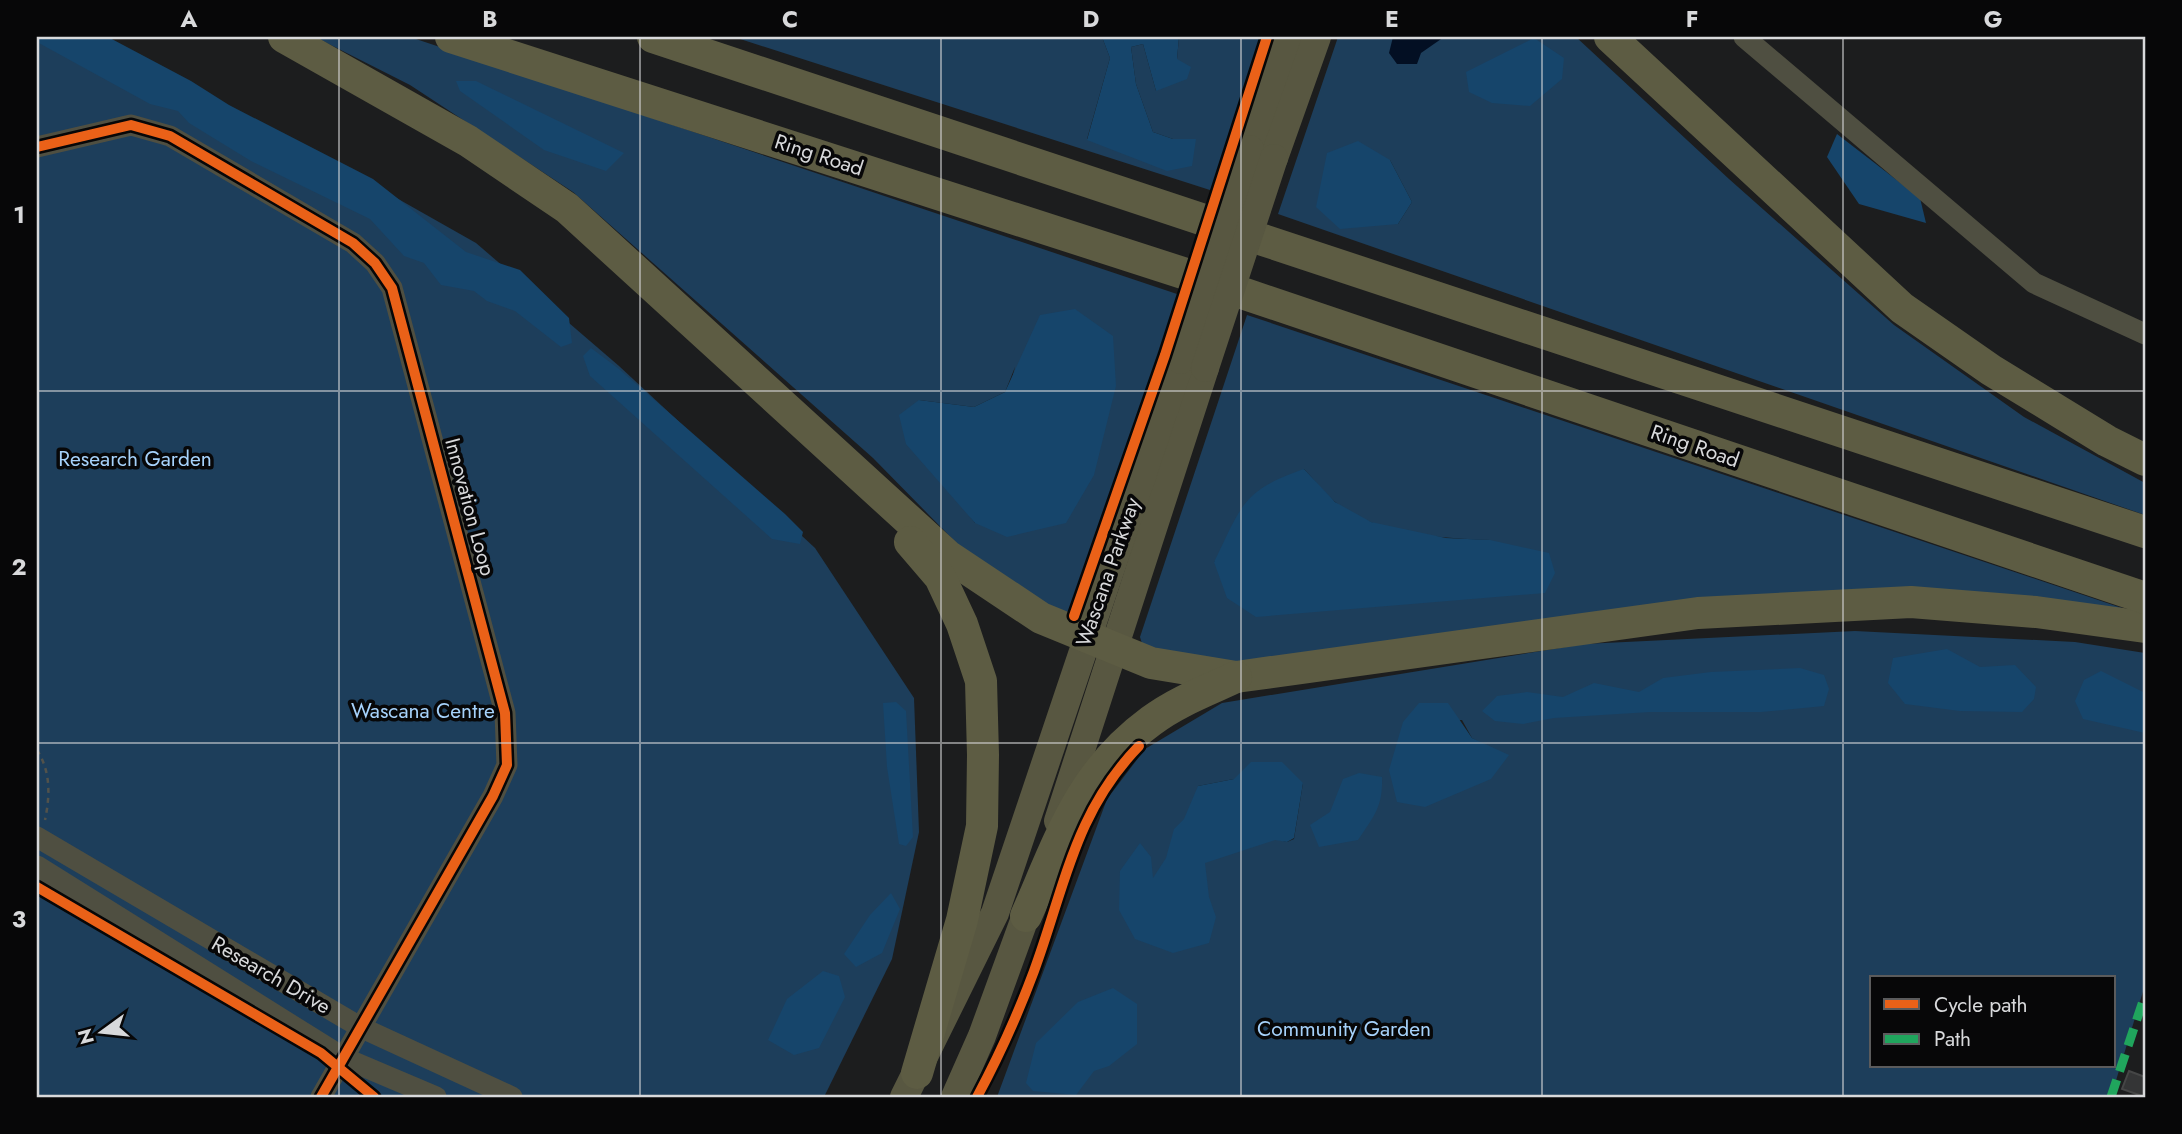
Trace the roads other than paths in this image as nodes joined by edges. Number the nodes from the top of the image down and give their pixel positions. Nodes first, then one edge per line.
1 (284, 37) edge
2 (451, 37) edge
3 (653, 37) edge
4 (1289, 37) edge
5 (1317, 37) edge
6 (1610, 37) edge
7 (1744, 37) edge
8 (37, 148) edge
9 (1262, 153) junction
10 (1204, 220) dead end
11 (1263, 240) dead end
12 (1186, 274) dead end
13 (1245, 293) dead end
14 (2145, 334) edge
15 (1193, 364) junction
16 (837, 455) junction
17 (2145, 460) edge
18 (2145, 532) edge
19 (2145, 598) edge
20 (2145, 627) edge
21 (1086, 637) junction
22 (1116, 650) junction
23 (1236, 677) junction
24 (41, 830) edge
25 (37, 866) edge
26 (1027, 916) junction
27 (360, 1027) junction
28 (344, 1058) junction
29 (911, 1085) edge
30 (321, 1097) edge
31 (436, 1097) edge
32 (512, 1097) edge
33 (955, 1097) edge

1 - 16 highway
2 - 12 highway, Ring Road
3 - 10 highway
4 - 9 main road, Wascana Parkway
5 - 9 main road, Wascana Parkway
6 - 17 highway
7 - 14 street
8 - 27 street, Innovation Loop
9 - 15 main road, Wascana Parkway, bridge
11 - 18 highway
13 - 19 highway, Ring Road
15 - 21 main road, Wascana Parkway
15 - 22 main road, Wascana Parkway
16 - 21 highway
16 - 29 highway
20 - 23 highway
21 - 22 highway
21 - 29 main road, Wascana Parkway
22 - 23 highway
22 - 26 main road, Wascana Parkway
23 - 26 highway
24 - 27 street, Research Drive
25 - 28 street, Research Drive
26 - 33 main road, Wascana Parkway
27 - 28 street, Innovation Loop
27 - 32 street, Research Drive
28 - 30 street, Innovation Loop
28 - 31 street, Research Drive

